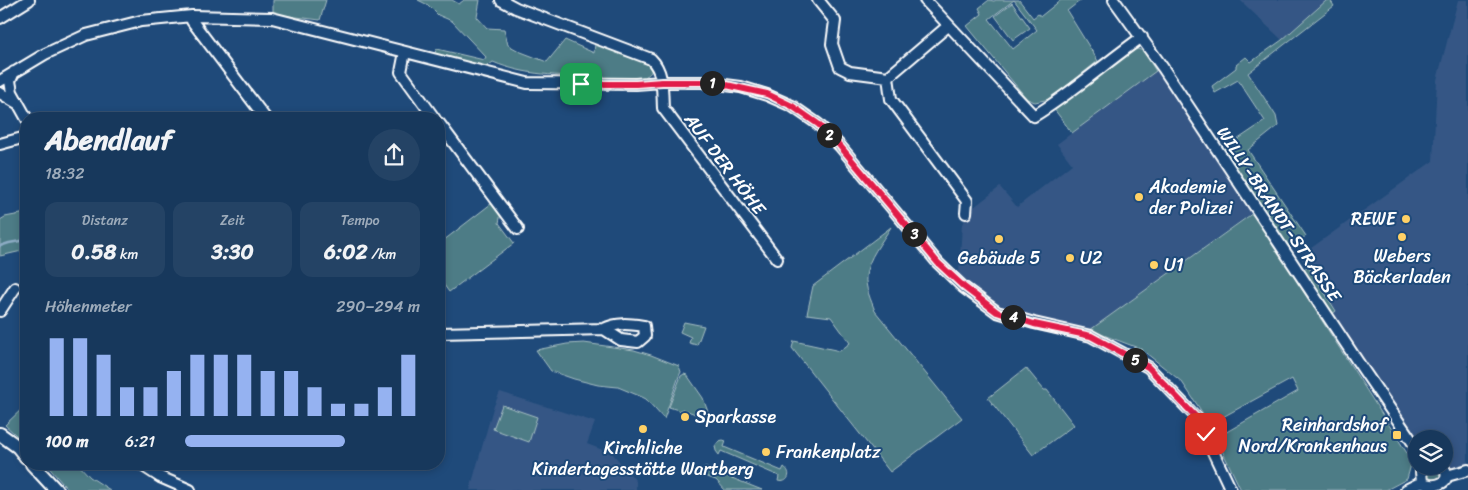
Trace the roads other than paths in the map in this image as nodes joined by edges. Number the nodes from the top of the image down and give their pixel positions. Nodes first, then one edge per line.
1 (29, 0) edge
2 (501, 0) edge
3 (818, 0) edge
4 (925, 0) edge
5 (1114, 0) edge
6 (192, 16) junction
7 (0, 18) edge
8 (948, 26) junction
9 (1142, 37) junction
10 (405, 52) junction
11 (14, 72) junction
12 (888, 77) junction
13 (0, 81) edge
14 (662, 82) junction
15 (0, 93) edge
16 (18, 104) junction
17 (23, 112) edge
18 (261, 112) edge
19 (430, 112) edge
20 (445, 131) edge
21 (20, 139) edge
22 (0, 144) edge
23 (966, 214) dead end
24 (518, 229) dead end
25 (777, 260) dead end
26 (15, 288) dead end
27 (0, 311) edge
28 (604, 329) dead end
29 (445, 333) edge
30 (0, 434) edge
31 (1408, 435) edge
32 (20, 450) edge
33 (38, 470) edge
34 (149, 470) edge
35 (1468, 470) edge
36 (1453, 471) edge
37 (1421, 475) edge
38 (1445, 475) edge
39 (1422, 482) junction
40 (1440, 489) edge
41 (56, 490) edge
42 (190, 490) edge
43 (1231, 490) edge
44 (1406, 490) edge

1 - 7 street
2 - 14 street
3 - 12 street
4 - 8 street
5 - 9 street, WILLY-BRANDT-STRASSE
6 - 10 street
6 - 11 street
6 - 18 street
8 - 9 street
8 - 12 street
9 - 31 street, WILLY-BRANDT-STRASSE
10 - 14 street
10 - 19 street
11 - 13 street
11 - 16 street
12 - 23 street
14 - 25 street, AUF DER HÖHE
14 - 43 street
15 - 16 street
16 - 17 street
20 - 24 street
21 - 22 street
26 - 27 street
28 - 29 street
30 - 32 main road
33 - 41 main road
34 - 42 street
35 - 36 street
37 - 39 street
38 - 40 street
39 - 40 street
39 - 44 street

